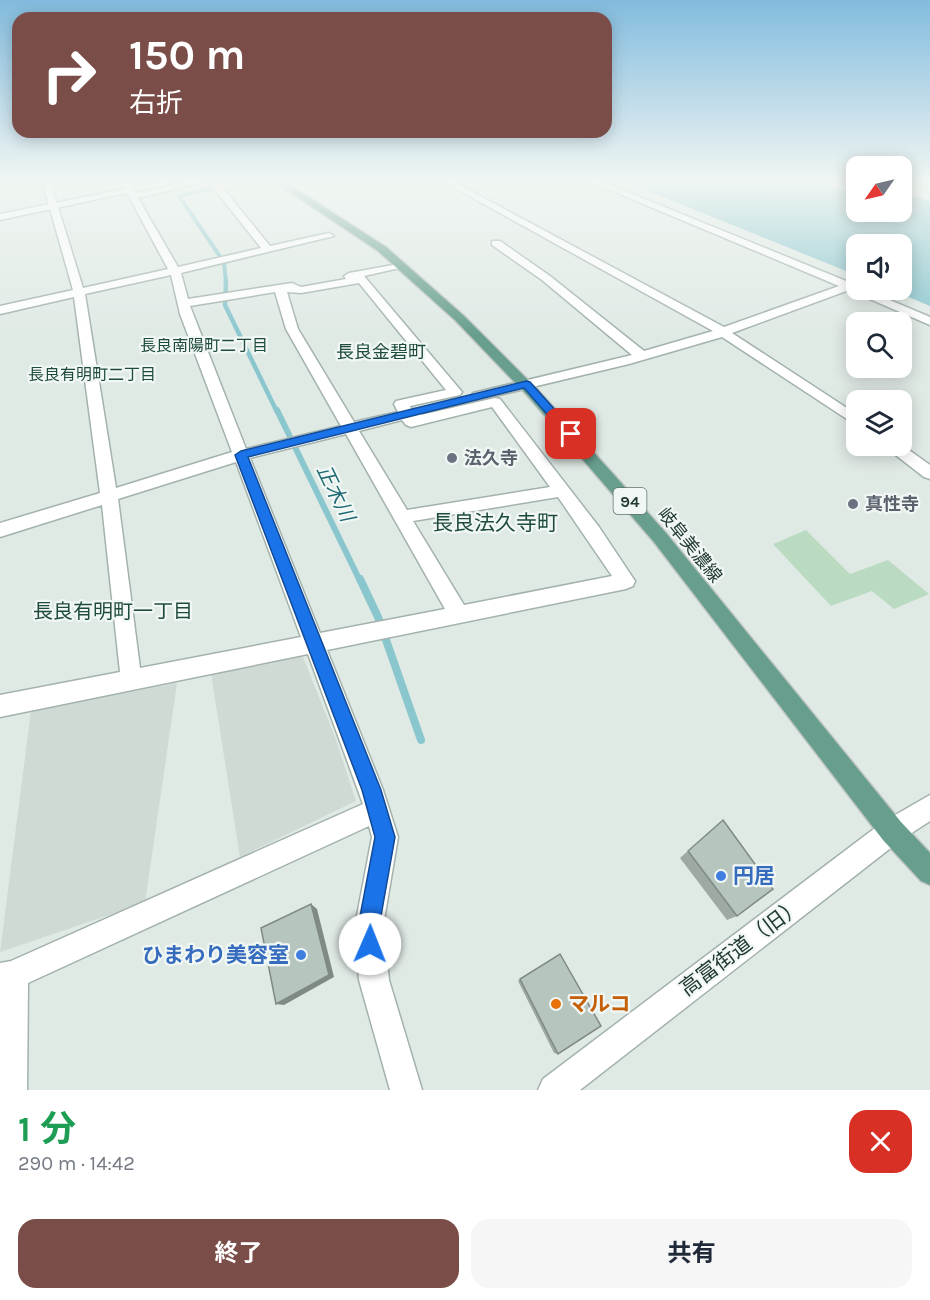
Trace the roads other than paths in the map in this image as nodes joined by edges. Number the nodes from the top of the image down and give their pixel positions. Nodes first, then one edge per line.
1 (62, 233) edge
2 (154, 233) edge
3 (254, 233) edge
4 (359, 233) edge
5 (541, 233) edge
6 (719, 233) edge
7 (329, 236) dead end
8 (496, 243) dead end
9 (268, 250) junction
10 (400, 265) junction
11 (176, 271) junction
12 (345, 272) dead end
13 (297, 285) junction
14 (846, 285) edge
15 (280, 288) junction
16 (846, 291) edge
17 (79, 293) junction
18 (882, 300) edge
19 (184, 303) junction
20 (0, 310) edge
21 (930, 321) edge
22 (723, 332) junction
23 (642, 356) junction
24 (526, 385) junction
25 (846, 413) edge
26 (407, 414) junction
27 (349, 428) junction
28 (241, 455) junction
29 (906, 456) edge
30 (930, 473) edge
31 (560, 491) junction
32 (109, 496) junction
33 (401, 517) junction
34 (0, 530) edge
35 (458, 613) junction
36 (314, 643) junction
37 (131, 679) junction
38 (0, 706) edge
39 (930, 807) edge
40 (377, 810) junction
41 (892, 831) junction
42 (930, 872) edge
43 (6, 977) edge
44 (11, 1090) edge
45 (406, 1090) edge
46 (555, 1090) edge

1 - 17 street
2 - 11 street
3 - 9 street
4 - 10 main road, 岐阜美濃線 / 94
5 - 22 street
6 - 14 street
7 - 9 street
8 - 23 street
9 - 11 street
10 - 13 street
10 - 24 main road, 岐阜美濃線 / 94
11 - 17 street
11 - 19 street
12 - 13 street
13 - 15 street
15 - 19 street
15 - 26 street
15 - 27 street
16 - 22 street
17 - 20 street
17 - 32 street
18 - 21 street
19 - 28 street
22 - 23 street
22 - 25 street
23 - 24 street
24 - 26 street
24 - 41 main road, 岐阜美濃線 / 94
26 - 27 street
26 - 31 street
27 - 28 street
27 - 33 street
28 - 32 street
28 - 36 street
29 - 30 street
31 - 33 street
31 - 35 street
32 - 34 street
32 - 37 street
33 - 35 street
35 - 36 street
36 - 37 street
36 - 40 street
37 - 38 street
39 - 41 street, 高富街道（旧）
40 - 43 street
40 - 45 street
41 - 42 main road, 岐阜美濃線 / 94
41 - 46 street, 高富街道（旧）
43 - 44 street

